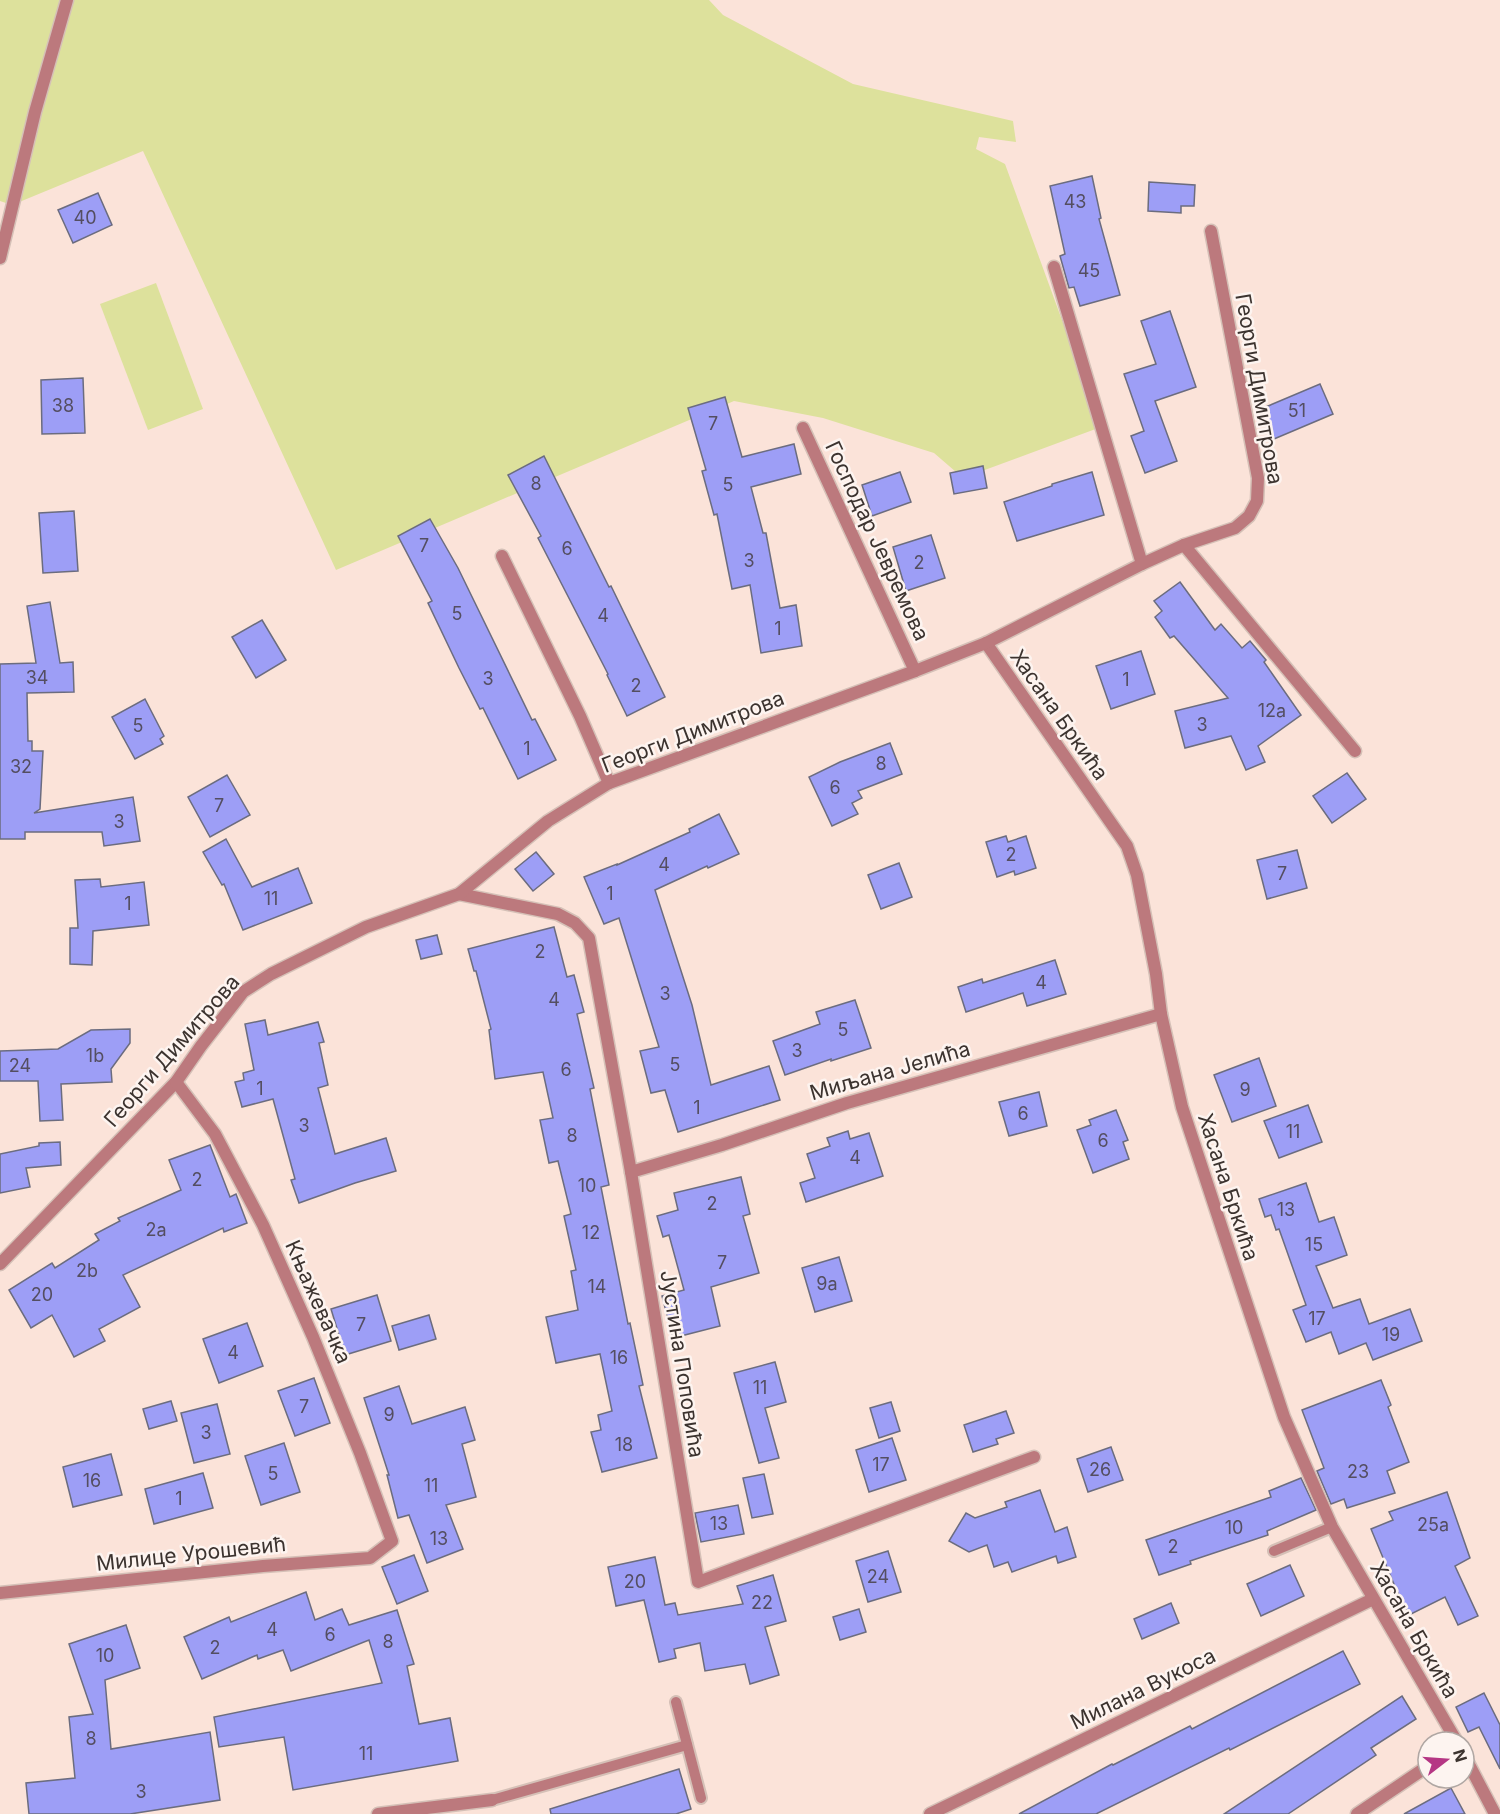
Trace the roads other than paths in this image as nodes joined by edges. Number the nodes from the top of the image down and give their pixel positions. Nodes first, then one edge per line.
1 (67, 0) edge
2 (1211, 231) dead end
3 (0, 258) edge
4 (1054, 267) dead end
5 (803, 428) dead end
6 (1184, 545) junction
7 (502, 556) dead end
8 (1142, 564) junction
9 (986, 643) junction
10 (915, 671) junction
11 (1355, 752) dead end
12 (609, 783) junction
13 (459, 894) junction
14 (1161, 1014) junction
15 (176, 1082) junction
16 (632, 1172) junction
17 (0, 1264) edge
18 (1034, 1457) dead end
19 (1332, 1527) junction
20 (384, 1549) joint
21 (1274, 1551) dead end
22 (0, 1593) edge
23 (1373, 1599) junction
24 (676, 1702) dead end
25 (1450, 1730) edge
26 (687, 1745) junction
27 (1416, 1774) edge
28 (1476, 1778) edge
29 (701, 1798) dead end
30 (492, 1800) joint
31 (378, 1814) edge
32 (930, 1814) edge
33 (1358, 1814) edge
34 (1495, 1814) edge

1 - 3 street
2 - 6 street, Георги Димитрова
4 - 8 street
5 - 10 street, Господар Јевремова
6 - 8 street, Георги Димитрова
6 - 11 street
7 - 12 street
8 - 9 street, Георги Димитрова
9 - 10 street, Георги Димитрова
9 - 14 street, Хасана Бркића
10 - 12 street, Георги Димитрова
12 - 13 street, Георги Димитрова
13 - 15 street, Георги Димитрова
13 - 16 street, Јустина Поповића
14 - 16 street, Миљана Јелића
14 - 19 street, Хасана Бркића
15 - 17 street, Георги Димитрова
15 - 20 street, Књажевачка
16 - 18 street, Јустина Поповића
19 - 21 lane
19 - 23 street, Хасана Бркића
20 - 22 street, Милице Урошевић
23 - 25 street, Хасана Бркића
23 - 32 street, Милана Вукоса
24 - 26 lane
26 - 29 lane
26 - 30 lane
27 - 33 street
28 - 34 street
30 - 31 street

